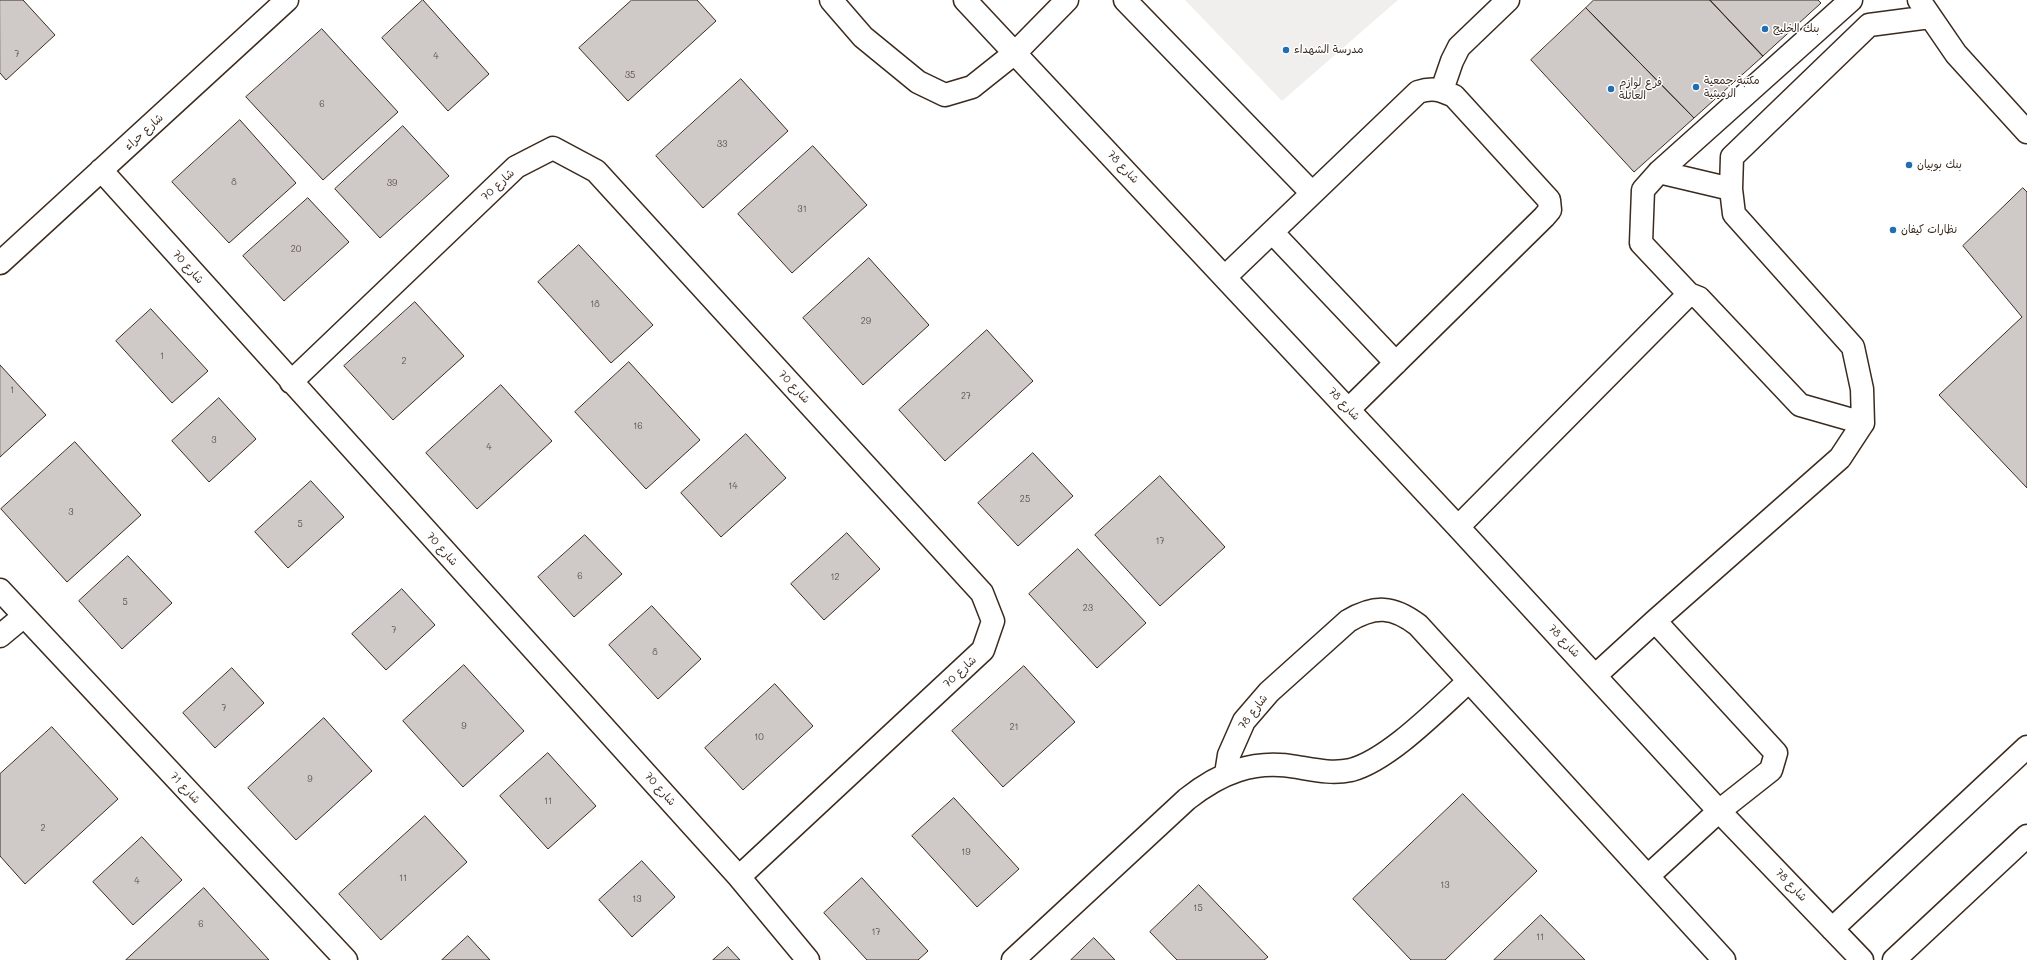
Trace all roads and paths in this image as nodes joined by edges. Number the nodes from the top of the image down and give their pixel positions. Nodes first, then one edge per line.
1 (287, 0) edge
2 (831, 0) edge
3 (965, 0) edge
4 (1067, 0) edge
5 (1125, 0) edge
6 (1508, 0) edge
7 (1851, 0) edge
8 (1925, 8) edge
9 (1016, 52) junction
10 (1442, 90) junction
11 (2027, 132) edge
12 (101, 170) junction
13 (1659, 172) junction
14 (1731, 189) junction
15 (1312, 193) junction
16 (1272, 232) junction
17 (0, 263) edge
18 (1225, 276) junction
19 (1689, 294) junction
20 (1396, 363) junction
21 (291, 382) junction
22 (1349, 410) junction
23 (1863, 423) junction
24 (1458, 527) junction
25 (0, 590) edge
26 (24, 616) junction
27 (1655, 621) junction
28 (0, 636) edge
29 (1596, 675) junction
30 (1469, 681) junction
31 (2027, 747) edge
32 (1226, 774) junction
33 (1719, 811) junction
34 (2027, 836) edge
35 (1648, 876) junction
36 (739, 877) junction
37 (1832, 929) junction
38 (346, 960) edge
39 (808, 960) edge
40 (1013, 960) edge
41 (1724, 960) edge
42 (1862, 960) edge
43 (1894, 960) edge

1 - 12 street, شارع حراء
2 - 9 street
3 - 9 street, شارع 78
4 - 9 street
5 - 15 street
6 - 10 street
7 - 13 street
8 - 11 street
8 - 14 street
9 - 18 street, شارع 78
10 - 15 street
10 - 20 street
12 - 17 street, شارع حراء
12 - 21 street, شارع 70
13 - 14 street
13 - 19 street
14 - 23 street
15 - 16 street
16 - 18 street
16 - 20 street
18 - 22 street, شارع 78
19 - 23 street
19 - 24 street
20 - 22 street
21 - 36 street, شارع 70
21 - 36 street, شارع 70
22 - 24 street, شارع 78
23 - 27 street
24 - 29 street, شارع 78
25 - 26 street, شارع 71
26 - 28 street
26 - 38 street, شارع 71
27 - 29 street
27 - 33 street
29 - 33 street, شارع 78
30 - 32 street
30 - 32 street, شارع 78
30 - 35 street, شارع 78
31 - 37 street
32 - 40 street
33 - 35 street
33 - 37 street, شارع 78
34 - 43 street
35 - 41 street, شارع 78
36 - 39 street
37 - 42 street, شارع 78

